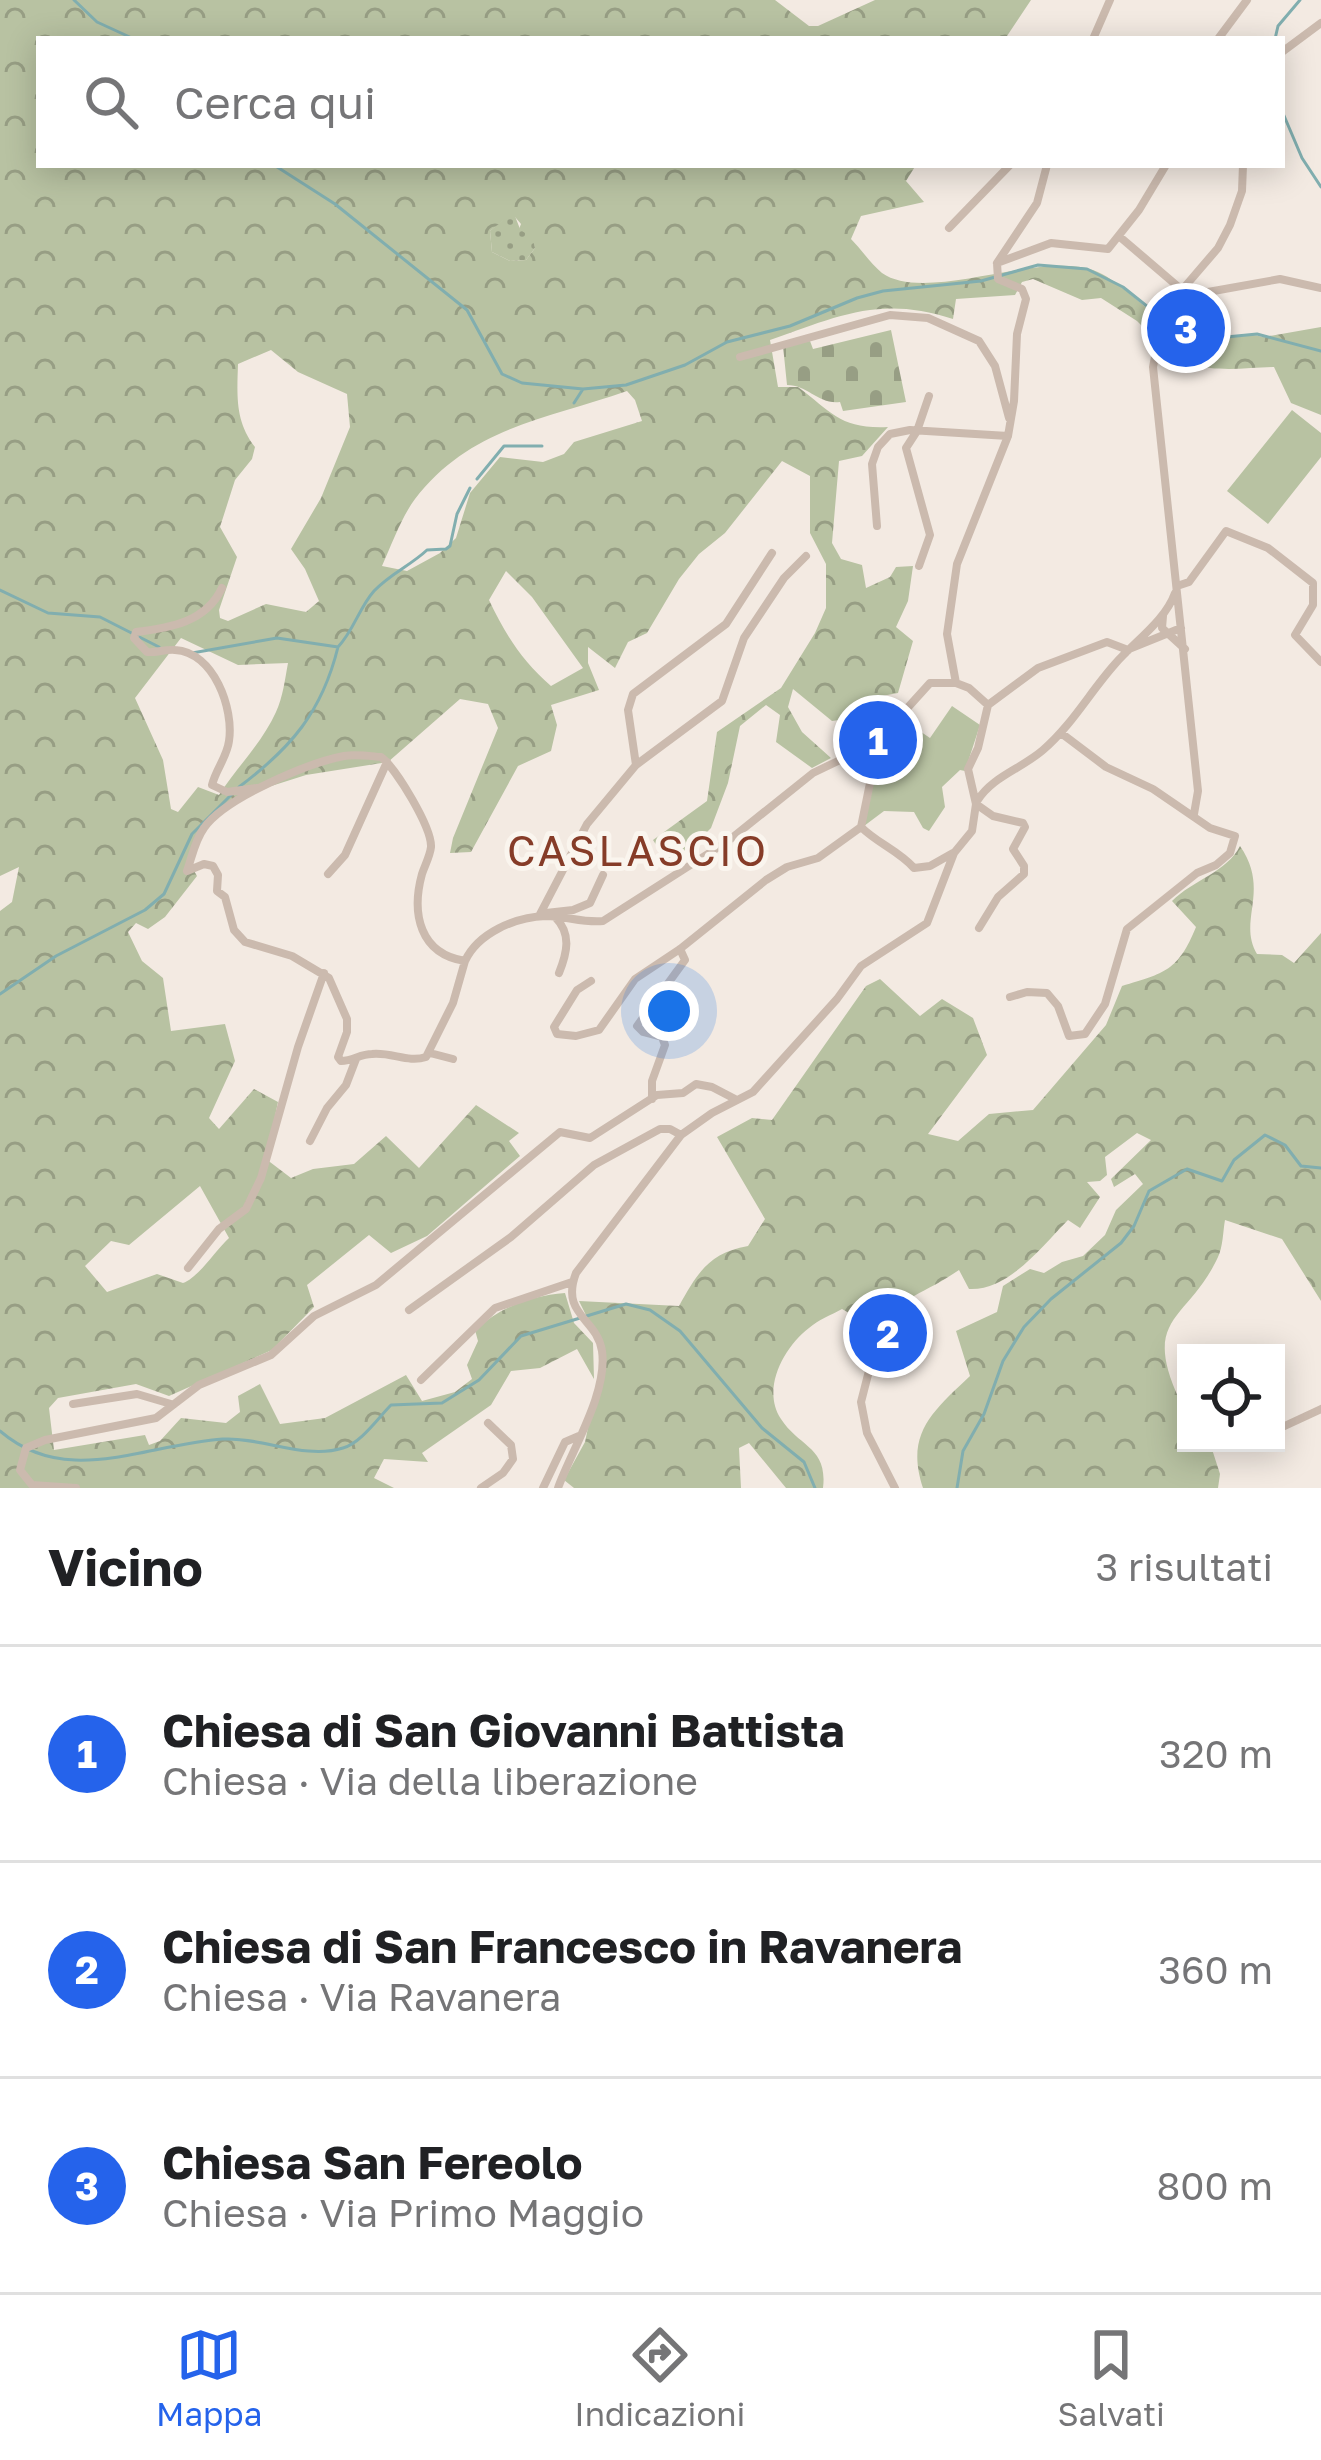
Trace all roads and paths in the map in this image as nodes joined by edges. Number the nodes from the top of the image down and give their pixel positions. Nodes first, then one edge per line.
1 (1110, 0) edge
2 (1247, 0) edge
3 (1321, 23) edge
4 (1095, 36) edge
5 (1220, 36) edge
6 (1285, 50) edge
7 (1007, 168) edge
8 (1046, 168) edge
9 (1164, 168) edge
10 (1243, 168) edge
11 (949, 229) dead end
12 (1120, 237) junction
13 (996, 271) junction
14 (1321, 288) edge
15 (1182, 290) junction
16 (740, 357) dead end
17 (928, 397) dead end
18 (1010, 419) junction
19 (917, 431) junction
20 (1008, 436) junction
21 (878, 526) dead end
22 (772, 553) dead end
23 (806, 556) dead end
24 (919, 566) dead end
25 (1177, 586) junction
26 (222, 588) dead end
27 (1163, 616) junction
28 (1182, 623) junction
29 (1172, 634) junction
30 (1128, 650) junction
31 (1186, 650) junction
32 (1321, 662) edge
33 (956, 683) junction
34 (988, 705) junction
35 (892, 724) junction
36 (1061, 734) junction
37 (387, 760) junction
38 (636, 765) junction
39 (264, 786) junction
40 (976, 805) junction
41 (1194, 814) junction
42 (861, 827) junction
43 (954, 853) junction
44 (328, 874) dead end
45 (603, 875) dead end
46 (539, 916) junction
47 (554, 916) junction
48 (979, 928) dead end
49 (680, 949) junction
50 (465, 962) junction
51 (324, 973) junction
52 (559, 973) dead end
53 (591, 981) dead end
54 (1010, 997) dead end
55 (430, 1053) junction
56 (357, 1058) junction
57 (453, 1059) dead end
58 (652, 1099) junction
59 (736, 1100) junction
60 (681, 1136) junction
61 (310, 1141) dead end
62 (188, 1268) dead end
63 (572, 1282) junction
64 (409, 1310) dead end
65 (881, 1324) dead end
66 (422, 1380) dead end
67 (73, 1404) dead end
68 (172, 1404) junction
69 (1321, 1408) edge
70 (488, 1423) dead end
71 (1285, 1426) edge
72 (580, 1436) junction
73 (76, 1488) edge
74 (481, 1488) edge
75 (543, 1488) edge
76 (558, 1488) edge
77 (895, 1488) edge

1 - 4 street
2 - 5 street
3 - 6 street
7 - 11 street
8 - 13 street
9 - 12 street
10 - 15 street
12 - 13 street
12 - 15 street
13 - 18 street
14 - 15 street
15 - 25 street
16 - 18 street
17 - 19 street
18 - 20 street
19 - 20 street
19 - 21 street
19 - 24 street
20 - 33 street
22 - 38 street
23 - 38 street
25 - 27 street
25 - 28 street
25 - 32 street
26 - 39 street
27 - 28 street
27 - 29 street
27 - 30 street
28 - 29 street
28 - 31 street
29 - 30 street
29 - 31 street
30 - 34 street
30 - 36 street
31 - 41 street
33 - 34 street
33 - 35 street
34 - 40 street
35 - 42 street
35 - 47 street
36 - 40 street
36 - 41 street
37 - 39 street
37 - 44 street
37 - 50 street
38 - 46 street
39 - 51 street
40 - 43 street
40 - 48 street
41 - 54 street
42 - 43 street
42 - 49 street
43 - 59 street
45 - 46 street
46 - 47 street
46 - 50 street
47 - 52 street
49 - 53 street
49 - 58 street
50 - 55 street
51 - 56 street
51 - 62 street
55 - 56 street
55 - 57 street
56 - 61 street
58 - 59 street
58 - 68 street
59 - 60 street
60 - 63 street
60 - 64 street
63 - 66 street
63 - 72 street
65 - 77 street
67 - 68 street
68 - 73 street
69 - 71 street
70 - 74 street
72 - 75 street
72 - 76 street

